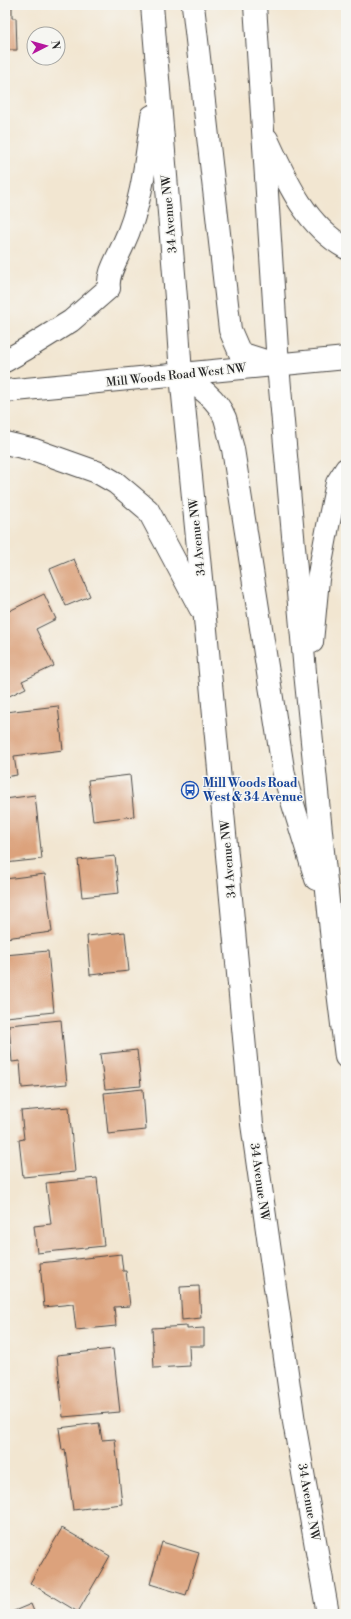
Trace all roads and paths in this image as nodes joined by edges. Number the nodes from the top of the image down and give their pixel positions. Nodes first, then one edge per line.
1 (152, 5) edge
2 (192, 5) edge
3 (256, 5) edge
4 (157, 73) junction
5 (262, 129) junction
6 (346, 248) edge
7 (346, 358) edge
8 (5, 361) edge
9 (278, 365) junction
10 (181, 374) junction
11 (5, 391) edge
12 (5, 443) edge
13 (346, 469) edge
14 (205, 619) junction
15 (307, 691) junction
16 (330, 926) junction
17 (346, 1057) edge
18 (328, 1614) edge

1 - 4 main road, 34 Avenue NW
2 - 9 main road
3 - 5 main road
4 - 8 main road
4 - 10 main road, 34 Avenue NW
5 - 6 main road
5 - 9 main road
7 - 9 main road, Mill Woods Road West NW
9 - 10 main road, Mill Woods Road West NW
9 - 15 main road
10 - 11 main road, Mill Woods Road West NW
10 - 14 main road, 34 Avenue NW
10 - 16 main road
12 - 14 main road
13 - 15 main road
14 - 18 main road, 34 Avenue NW
15 - 16 main road
16 - 17 main road

